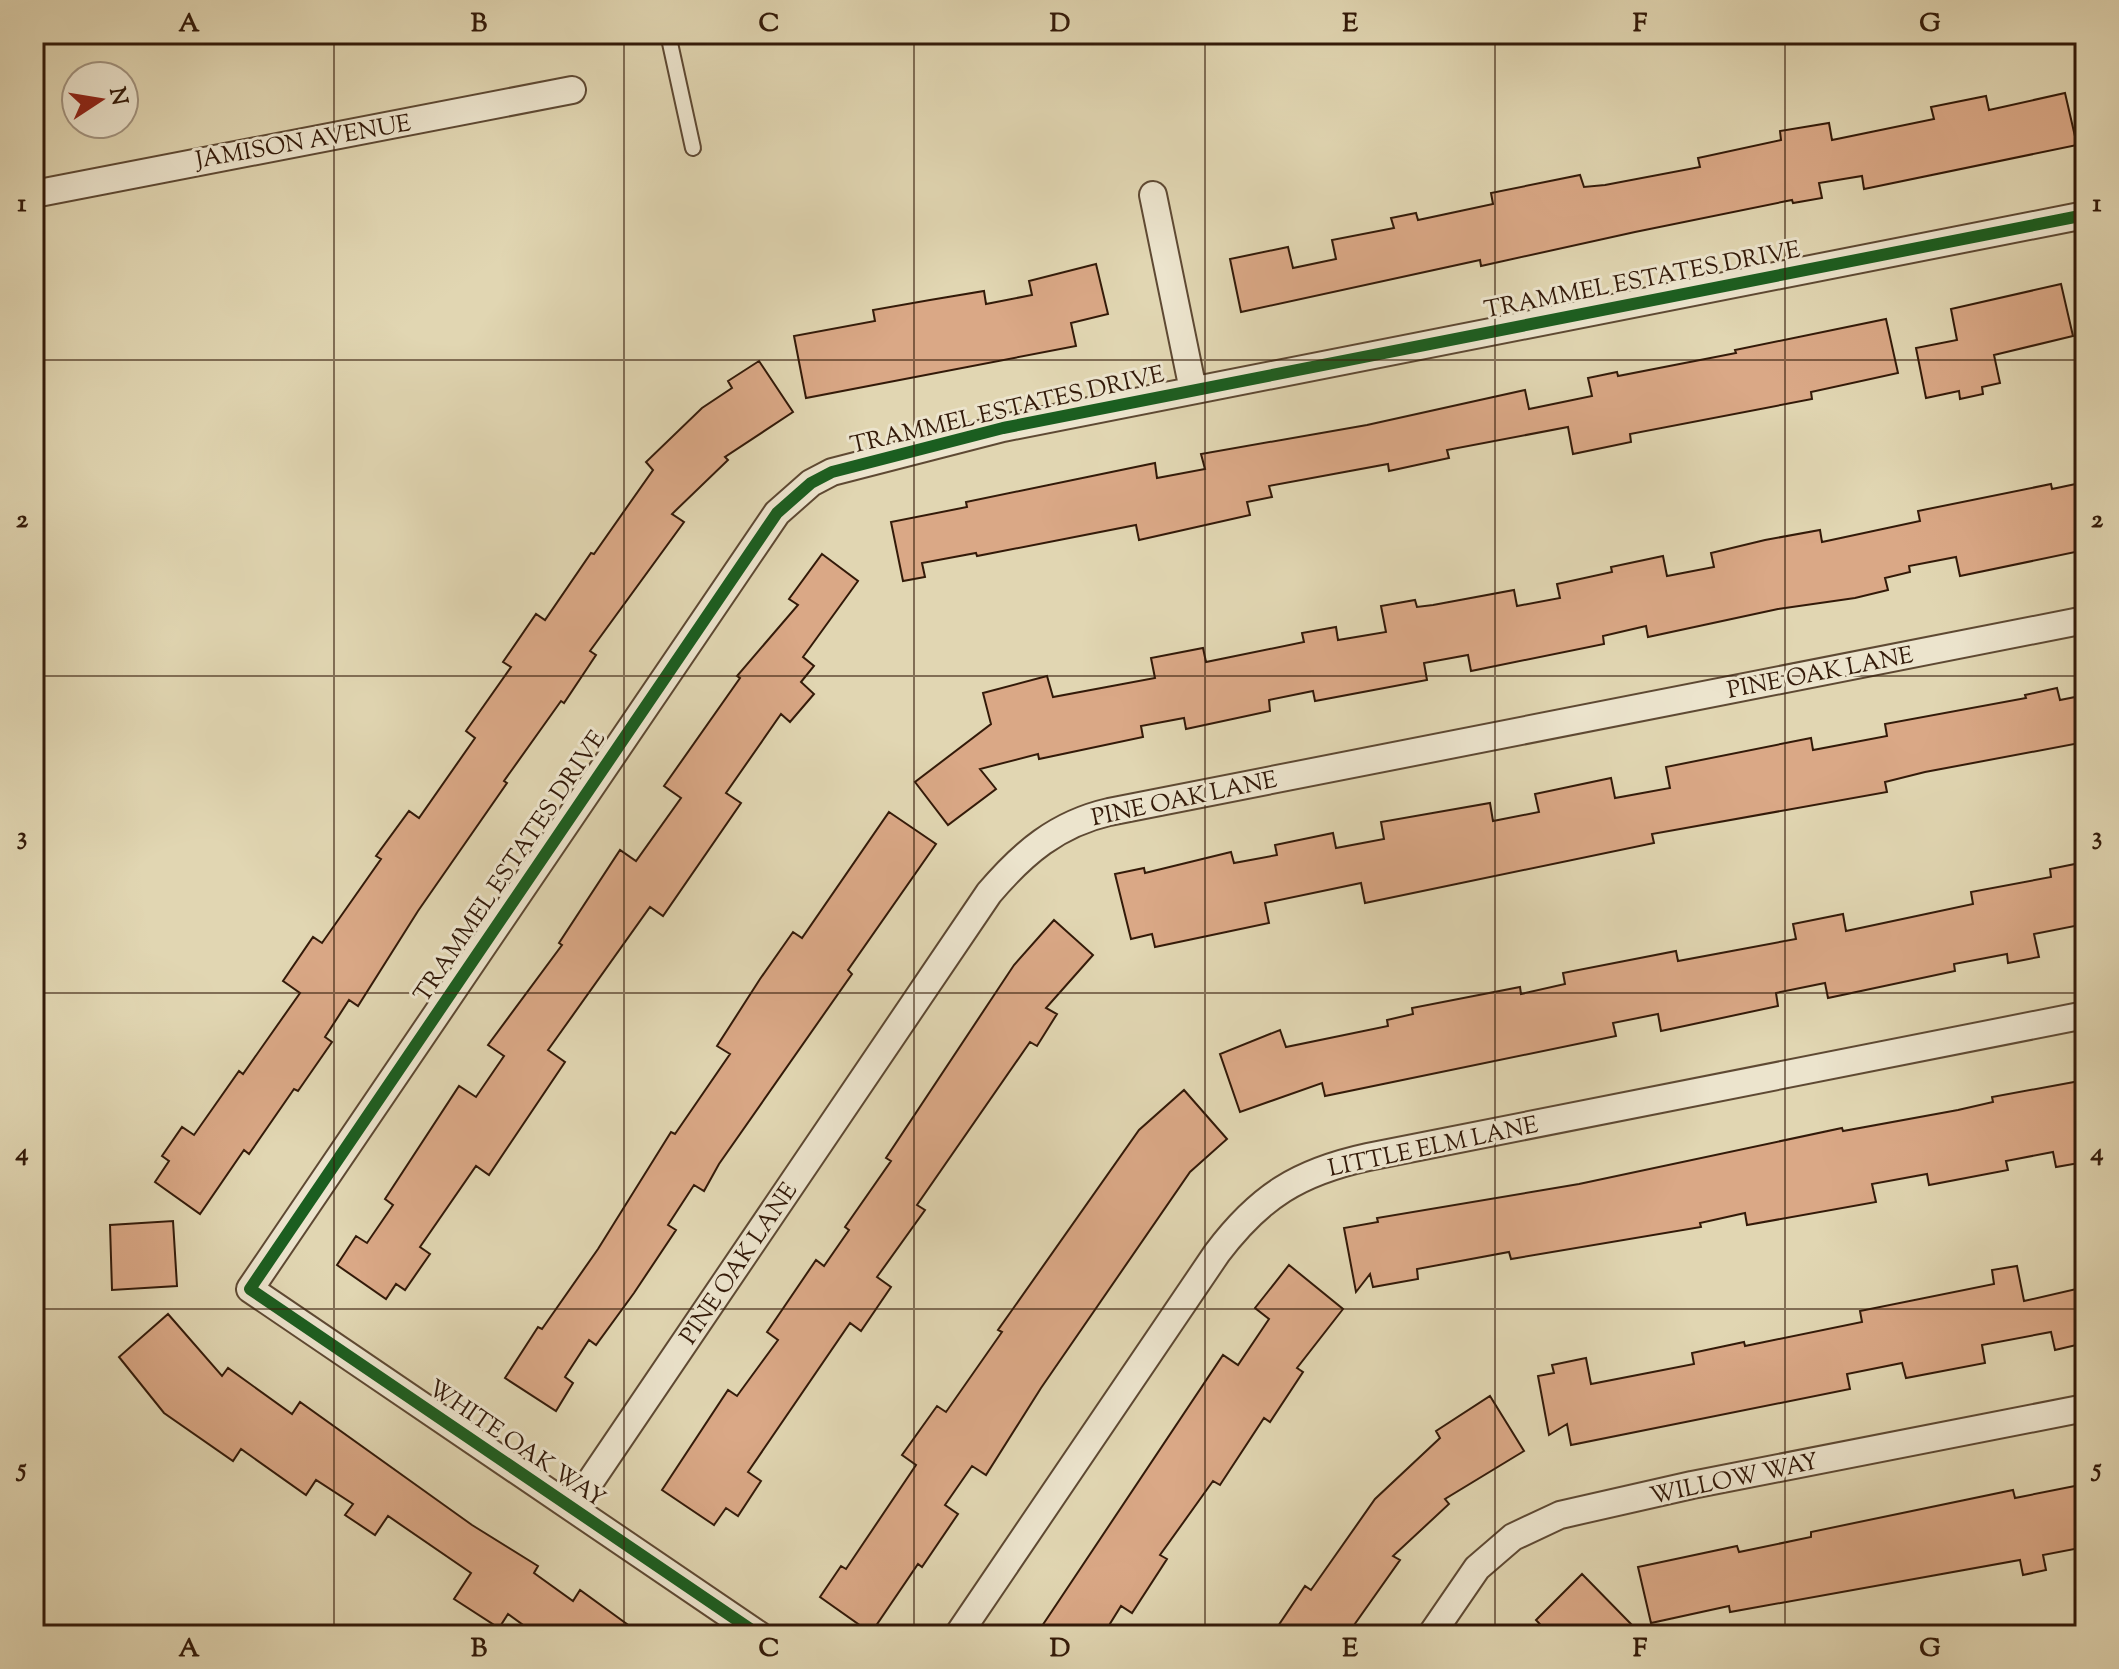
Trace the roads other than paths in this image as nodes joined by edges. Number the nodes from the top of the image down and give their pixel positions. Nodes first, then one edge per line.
1 (668, 34) edge
2 (572, 90) dead end
3 (693, 148) dead end
4 (34, 194) edge
5 (1153, 195) dead end
6 (2085, 215) edge
7 (1193, 390) junction
8 (2085, 620) edge
9 (2085, 1015) edge
10 (250, 1289) joint
11 (2085, 1408) edge
12 (573, 1507) junction
13 (759, 1635) edge
14 (958, 1635) edge
15 (1431, 1635) edge

1 - 3 lane
2 - 4 street, JAMISON AVENUE
5 - 7 street
6 - 7 street, TRAMMEL ESTATES DRIVE
7 - 10 street, TRAMMEL ESTATES DRIVE
8 - 12 street, PINE OAK LANE
9 - 14 street, LITTLE ELM LANE
10 - 12 street, WHITE OAK WAY
11 - 15 street, WILLOW WAY
12 - 13 street, WHITE OAK WAY

